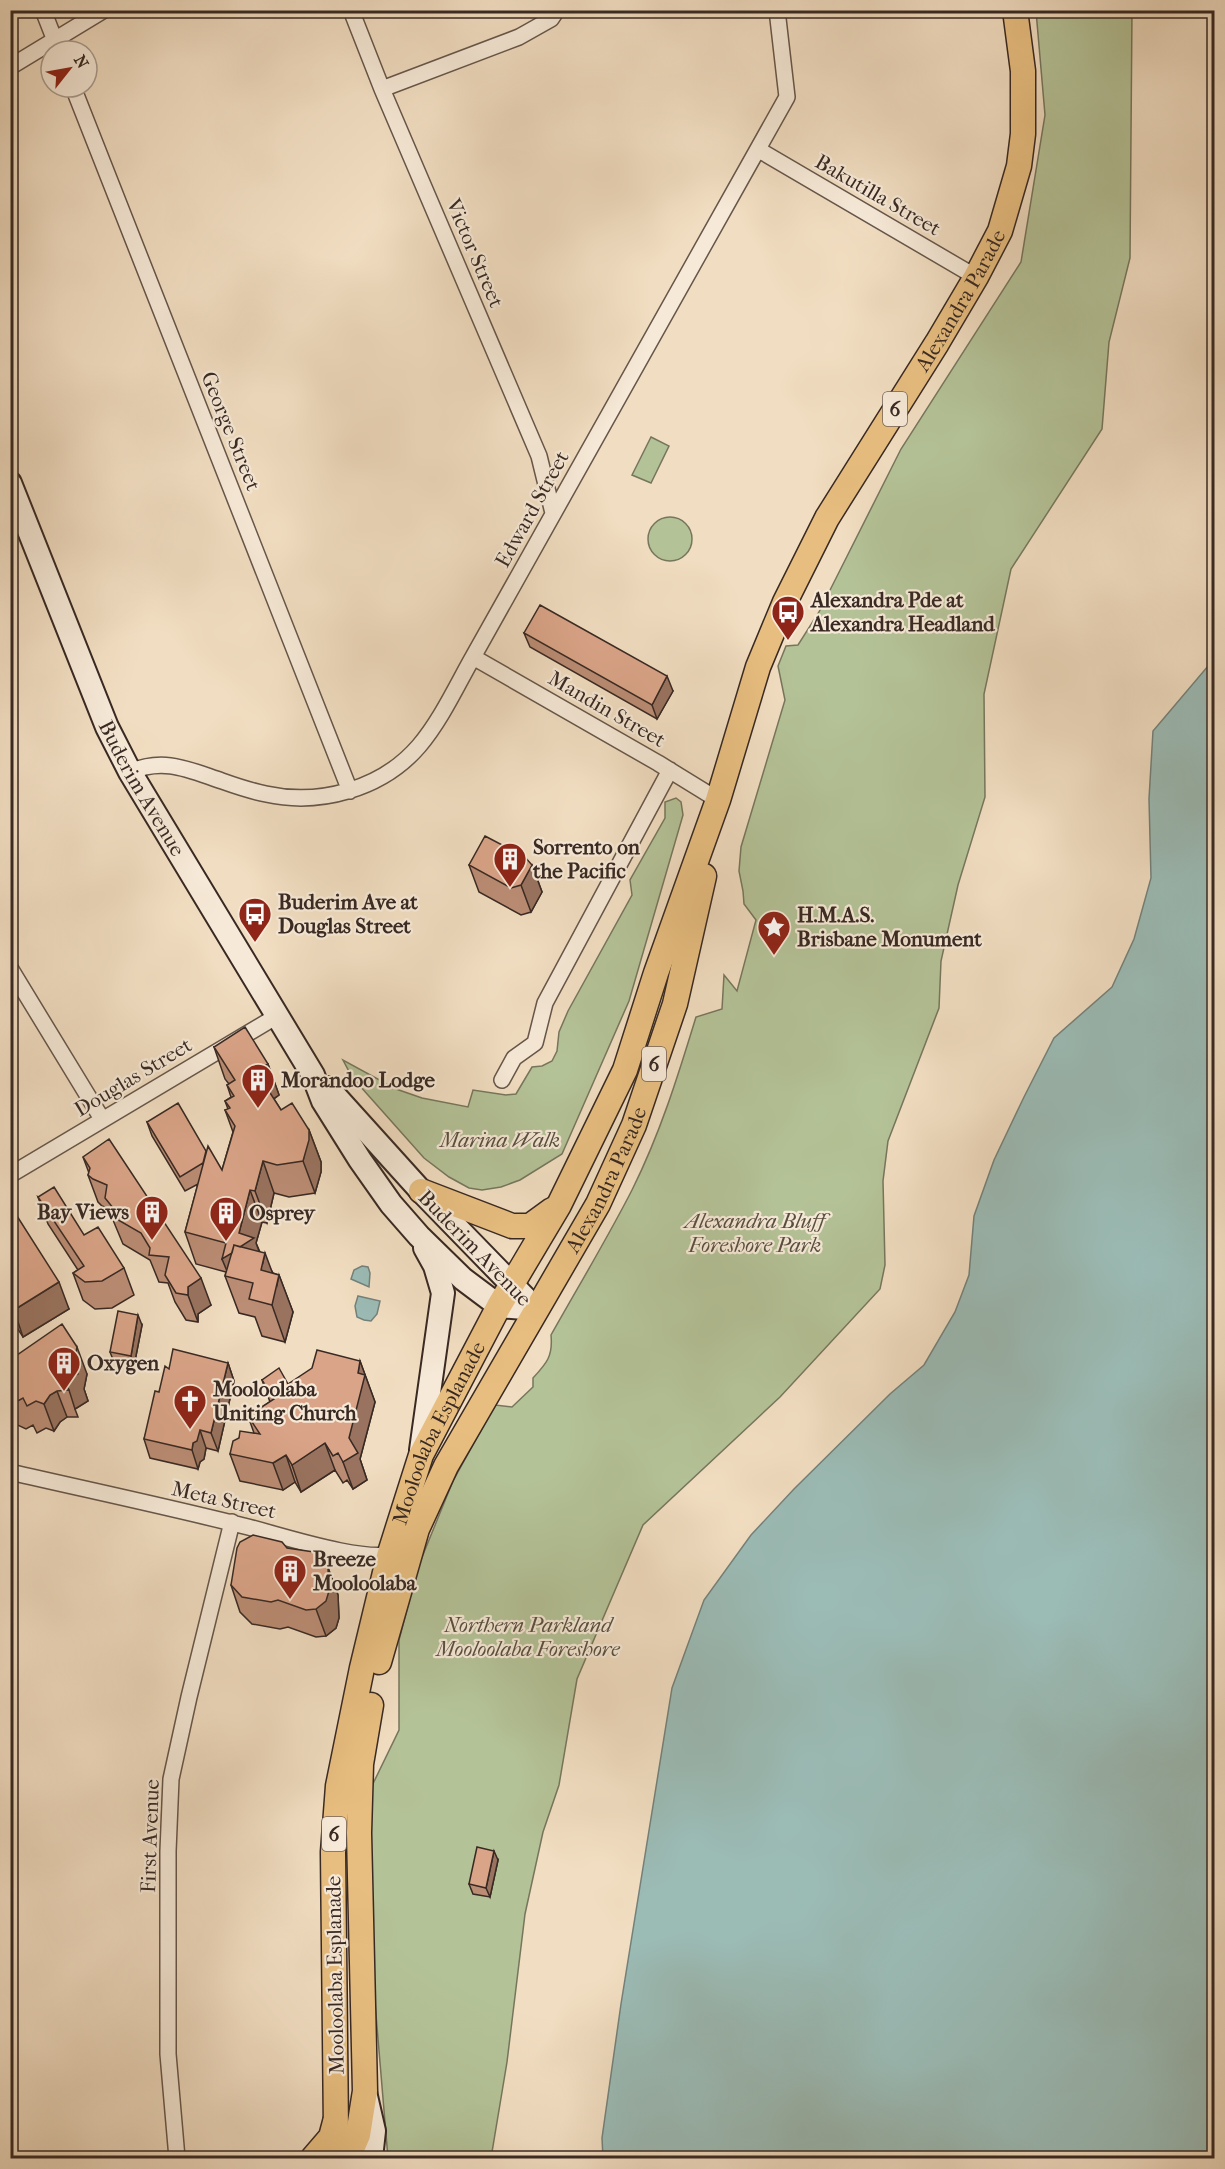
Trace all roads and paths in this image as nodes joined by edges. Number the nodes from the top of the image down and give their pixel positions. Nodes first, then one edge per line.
1 (43, 10) edge
2 (104, 10) edge
3 (351, 10) edge
4 (557, 10) edge
5 (777, 10) edge
6 (1015, 10) edge
7 (54, 39) edge
8 (66, 39) edge
9 (39, 54) edge
10 (10, 67) edge
11 (382, 89) junction
12 (78, 99) edge
13 (759, 150) junction
14 (976, 278) junction
15 (10, 483) edge
16 (553, 513) junction
17 (473, 657) junction
18 (670, 770) junction
19 (130, 772) junction
20 (350, 791) junction
21 (718, 800) junction
22 (10, 968) edge
23 (277, 1016) junction
24 (313, 1075) junction
25 (502, 1080) dead end
26 (102, 1119) junction
27 (10, 1175) edge
28 (421, 1191) junction
29 (559, 1205) junction
30 (419, 1236) junction
31 (512, 1284) junction
32 (499, 1306) junction
33 (536, 1309) junction
34 (421, 1455) junction
35 (10, 1472) edge
36 (232, 1522) junction
37 (417, 1530) junction
38 (389, 1556) junction
39 (365, 2091) junction
40 (336, 2117) junction
41 (177, 2158) edge
42 (313, 2158) edge
43 (339, 2158) edge
44 (348, 2158) edge
45 (372, 2158) edge

1 - 7 street
2 - 8 street
3 - 11 street, Victor Street
4 - 11 street
5 - 13 street, Edward Street
6 - 14 main road, Alexandra Parade / 6
9 - 10 street
11 - 16 street, Victor Street
12 - 20 street, George Street
13 - 14 street, Bakutilla Street
13 - 16 street, Edward Street
14 - 21 main road, Alexandra Parade / 6
15 - 19 main road, Buderim Avenue
16 - 17 street, Edward Street
17 - 18 street, Mandin Street
17 - 20 street, Edward Street
18 - 21 street, Mandin Street
18 - 25 street
19 - 20 street, Edward Street
19 - 23 main road, Buderim Avenue
21 - 29 main road, Alexandra Parade / 6
21 - 33 main road, Alexandra Parade / 6
22 - 26 street
23 - 24 main road, Buderim Avenue
23 - 26 street, Douglas Street
24 - 28 main road, Buderim Avenue
24 - 30 main road, Buderim Avenue
26 - 27 street, Douglas Street
28 - 29 main road
28 - 31 main road, Buderim Avenue
29 - 31 main road, Alexandra Parade / 6
30 - 32 main road, Buderim Avenue
30 - 34 main road
31 - 32 main road, Mooloolaba Esplanade / 6
31 - 33 main road, Buderim Avenue
32 - 33 main road, Buderim Avenue
32 - 34 main road, Mooloolaba Esplanade / 6
33 - 37 main road, Mooloolaba Esplanade / 6
34 - 38 main road, Mooloolaba Esplanade / 6
35 - 36 street, Meta Street
36 - 38 street, Meta Street
36 - 41 street, First Avenue
37 - 38 street
37 - 39 main road, Mooloolaba Esplanade / 6
38 - 40 main road, Mooloolaba Esplanade / 6
39 - 44 main road, 6
39 - 45 main road, Mooloolaba Esplanade
40 - 42 main road, 6
40 - 43 main road, Mooloolaba Esplanade / 6

